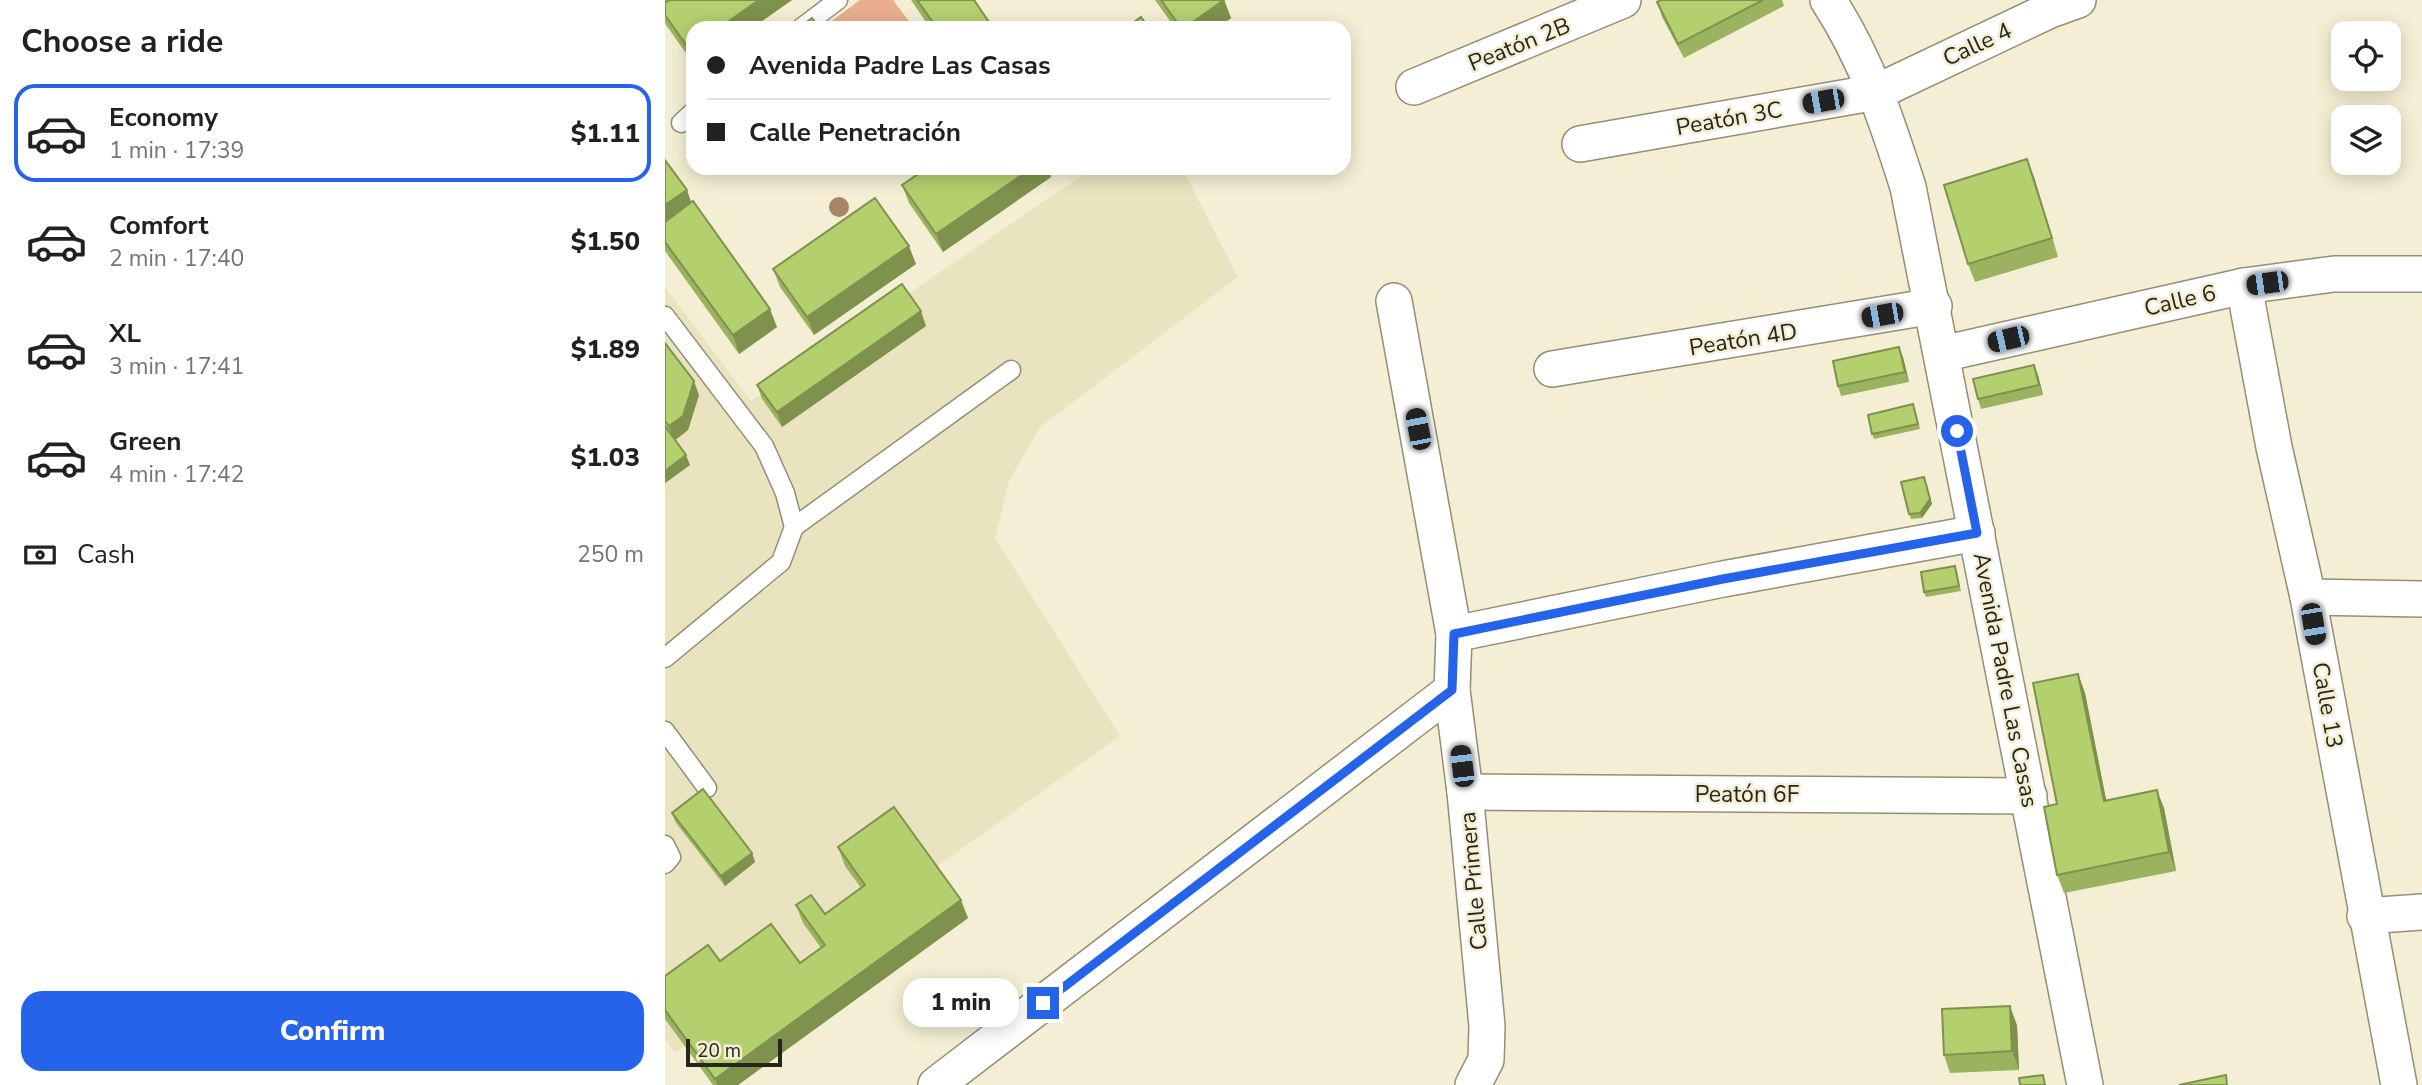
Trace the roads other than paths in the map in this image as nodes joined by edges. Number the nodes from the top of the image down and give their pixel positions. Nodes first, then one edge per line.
1 (838, 0) edge
2 (1623, 0) edge
3 (1828, 0) edge
4 (2078, 0) edge
5 (810, 21) edge
6 (1414, 87) dead end
7 (1877, 92) junction
8 (1580, 144) dead end
9 (2422, 274) edge
10 (2244, 286) junction
11 (1394, 301) dead end
12 (1934, 306) junction
13 (665, 316) edge
14 (1942, 354) junction
15 (1552, 369) dead end
16 (1011, 370) dead end
17 (794, 527) junction
18 (1977, 533) junction
19 (2308, 597) junction
20 (2422, 599) edge
21 (1454, 634) junction
22 (665, 658) edge
23 (1452, 690) junction
24 (665, 731) edge
25 (707, 788) dead end
26 (1465, 792) junction
27 (2029, 796) junction
28 (665, 845) edge
29 (665, 864) edge
30 (2422, 912) edge
31 (2365, 916) junction
32 (936, 1085) edge
33 (1473, 1085) edge
34 (2085, 1085) edge
35 (2399, 1085) edge

1 - 5 lane
2 - 6 street, Peatón 2B
3 - 7 street, Avenida Padre Las Casas
4 - 7 street, Calle 4
7 - 8 street, Peatón 3C
7 - 12 street, Avenida Padre Las Casas
9 - 10 street, Calle 6
10 - 14 street, Calle 6
10 - 19 street, Calle 13
11 - 21 street, Calle Primera
12 - 14 street, Avenida Padre Las Casas
12 - 15 street, Peatón 4D
13 - 17 lane
14 - 18 street, Avenida Padre Las Casas
16 - 17 lane
17 - 22 lane
18 - 21 street
18 - 27 street, Avenida Padre Las Casas
19 - 20 street
19 - 31 street, Calle 13
21 - 23 street, Calle Primera
23 - 26 street, Calle Primera
23 - 32 street
24 - 25 lane
26 - 27 street, Peatón 6F
26 - 33 street, Calle Primera
27 - 34 street, Avenida Padre Las Casas
28 - 29 lane
30 - 31 street
31 - 35 street, Calle 13

